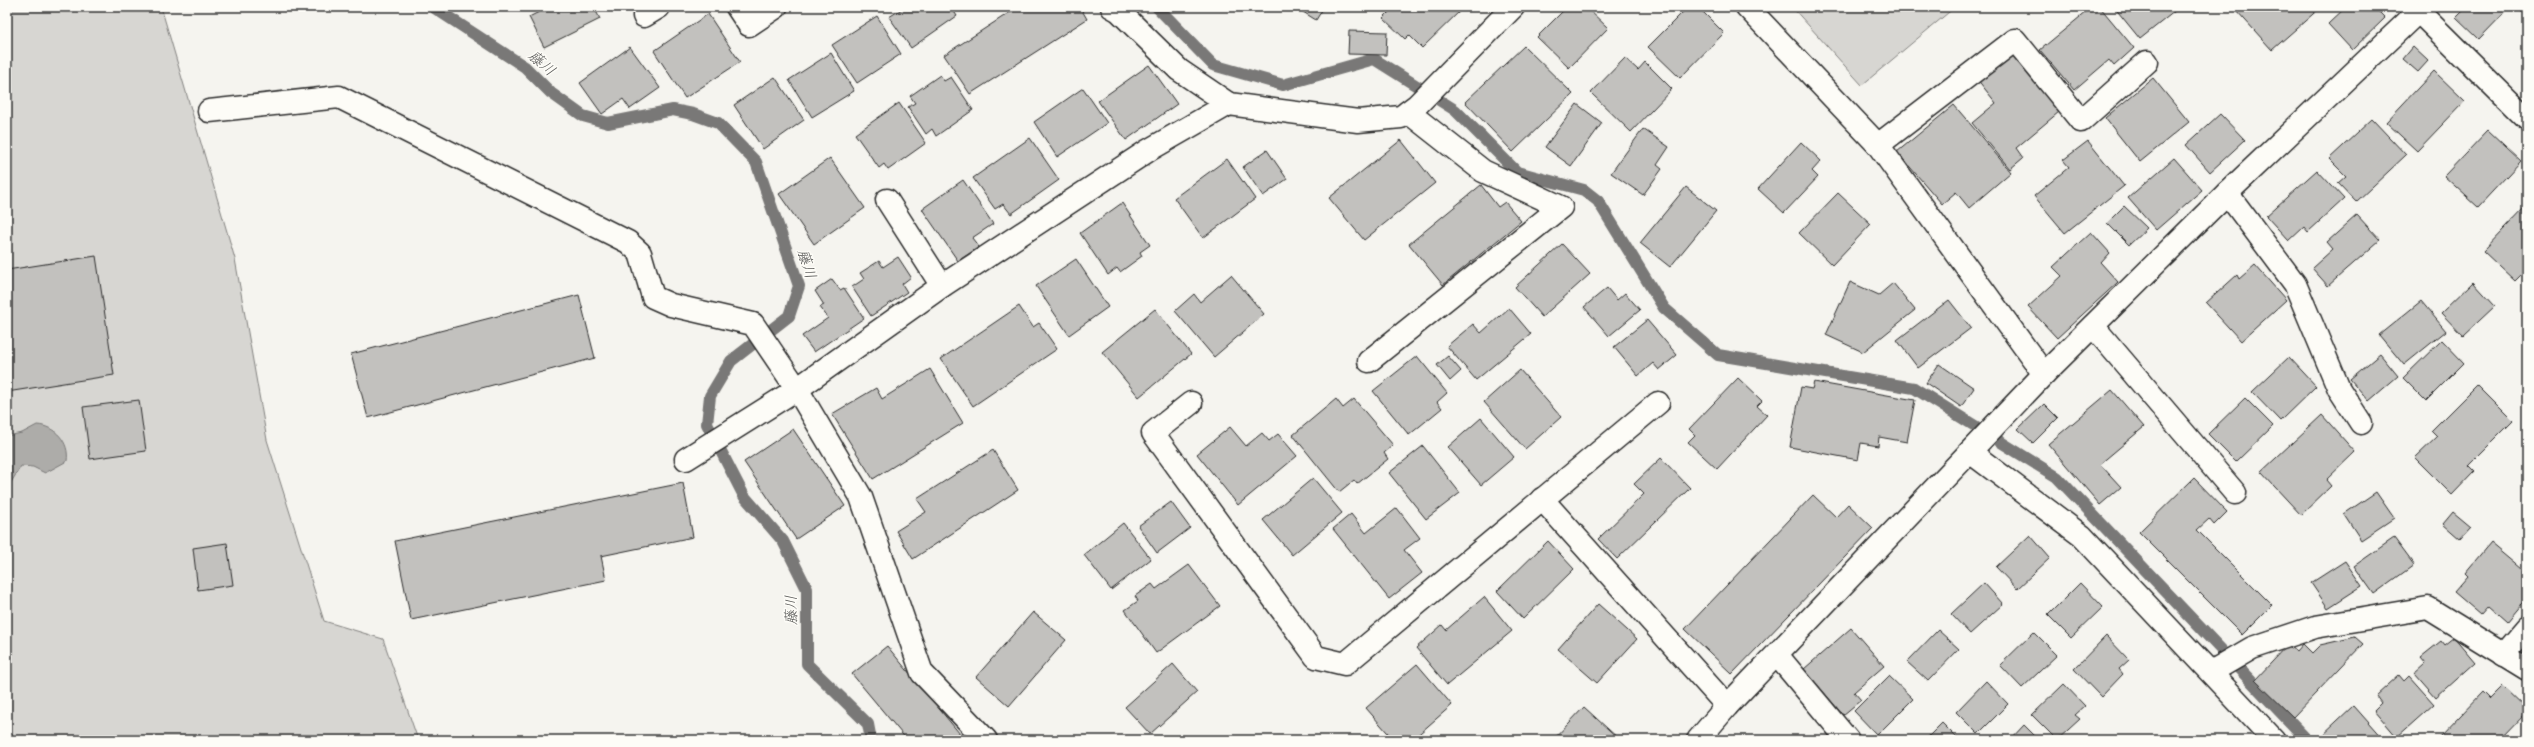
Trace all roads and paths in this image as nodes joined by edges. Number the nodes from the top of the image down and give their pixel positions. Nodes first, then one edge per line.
1 (737, 7) edge
2 (776, 7) edge
3 (1112, 7) edge
4 (1513, 7) edge
5 (1747, 7) edge
6 (2420, 9) edge
7 (2147, 62) dead end
8 (1229, 104) junction
9 (1413, 108) junction
10 (209, 111) dead end
11 (2527, 119) edge
12 (1878, 145) junction
13 (2227, 193) junction
14 (887, 200) dead end
15 (942, 286) junction
16 (2093, 326) junction
17 (1369, 361) dead end
18 (2044, 374) junction
19 (797, 389) junction
20 (1191, 403) dead end
21 (1658, 403) dead end
22 (2361, 423) dead end
23 (1981, 440) junction
24 (692, 455) dead end
25 (2235, 493) dead end
26 (1542, 499) junction
27 (2527, 627) edge
28 (1777, 655) junction
29 (2503, 655) junction
30 (2527, 669) edge
31 (2213, 671) junction
32 (1727, 706) junction
33 (2527, 736) edge
34 (986, 740) edge
35 (1698, 740) edge
36 (1848, 740) edge
37 (2274, 740) edge
38 (2523, 740) edge

1 - 2 street
3 - 8 street
4 - 9 street
5 - 12 street
6 - 11 street
6 - 13 street
7 - 12 street
8 - 9 street
8 - 15 street
9 - 17 street
10 - 19 street
12 - 18 street
13 - 16 street
13 - 22 street
14 - 15 street
15 - 19 street
16 - 18 street
16 - 25 street
18 - 23 street
19 - 24 street
19 - 34 street
20 - 26 street
21 - 26 street
23 - 28 street
23 - 31 street
26 - 32 street
27 - 29 street
28 - 32 street
28 - 36 street
29 - 30 street
29 - 31 street
31 - 37 street
32 - 35 street
33 - 38 path

